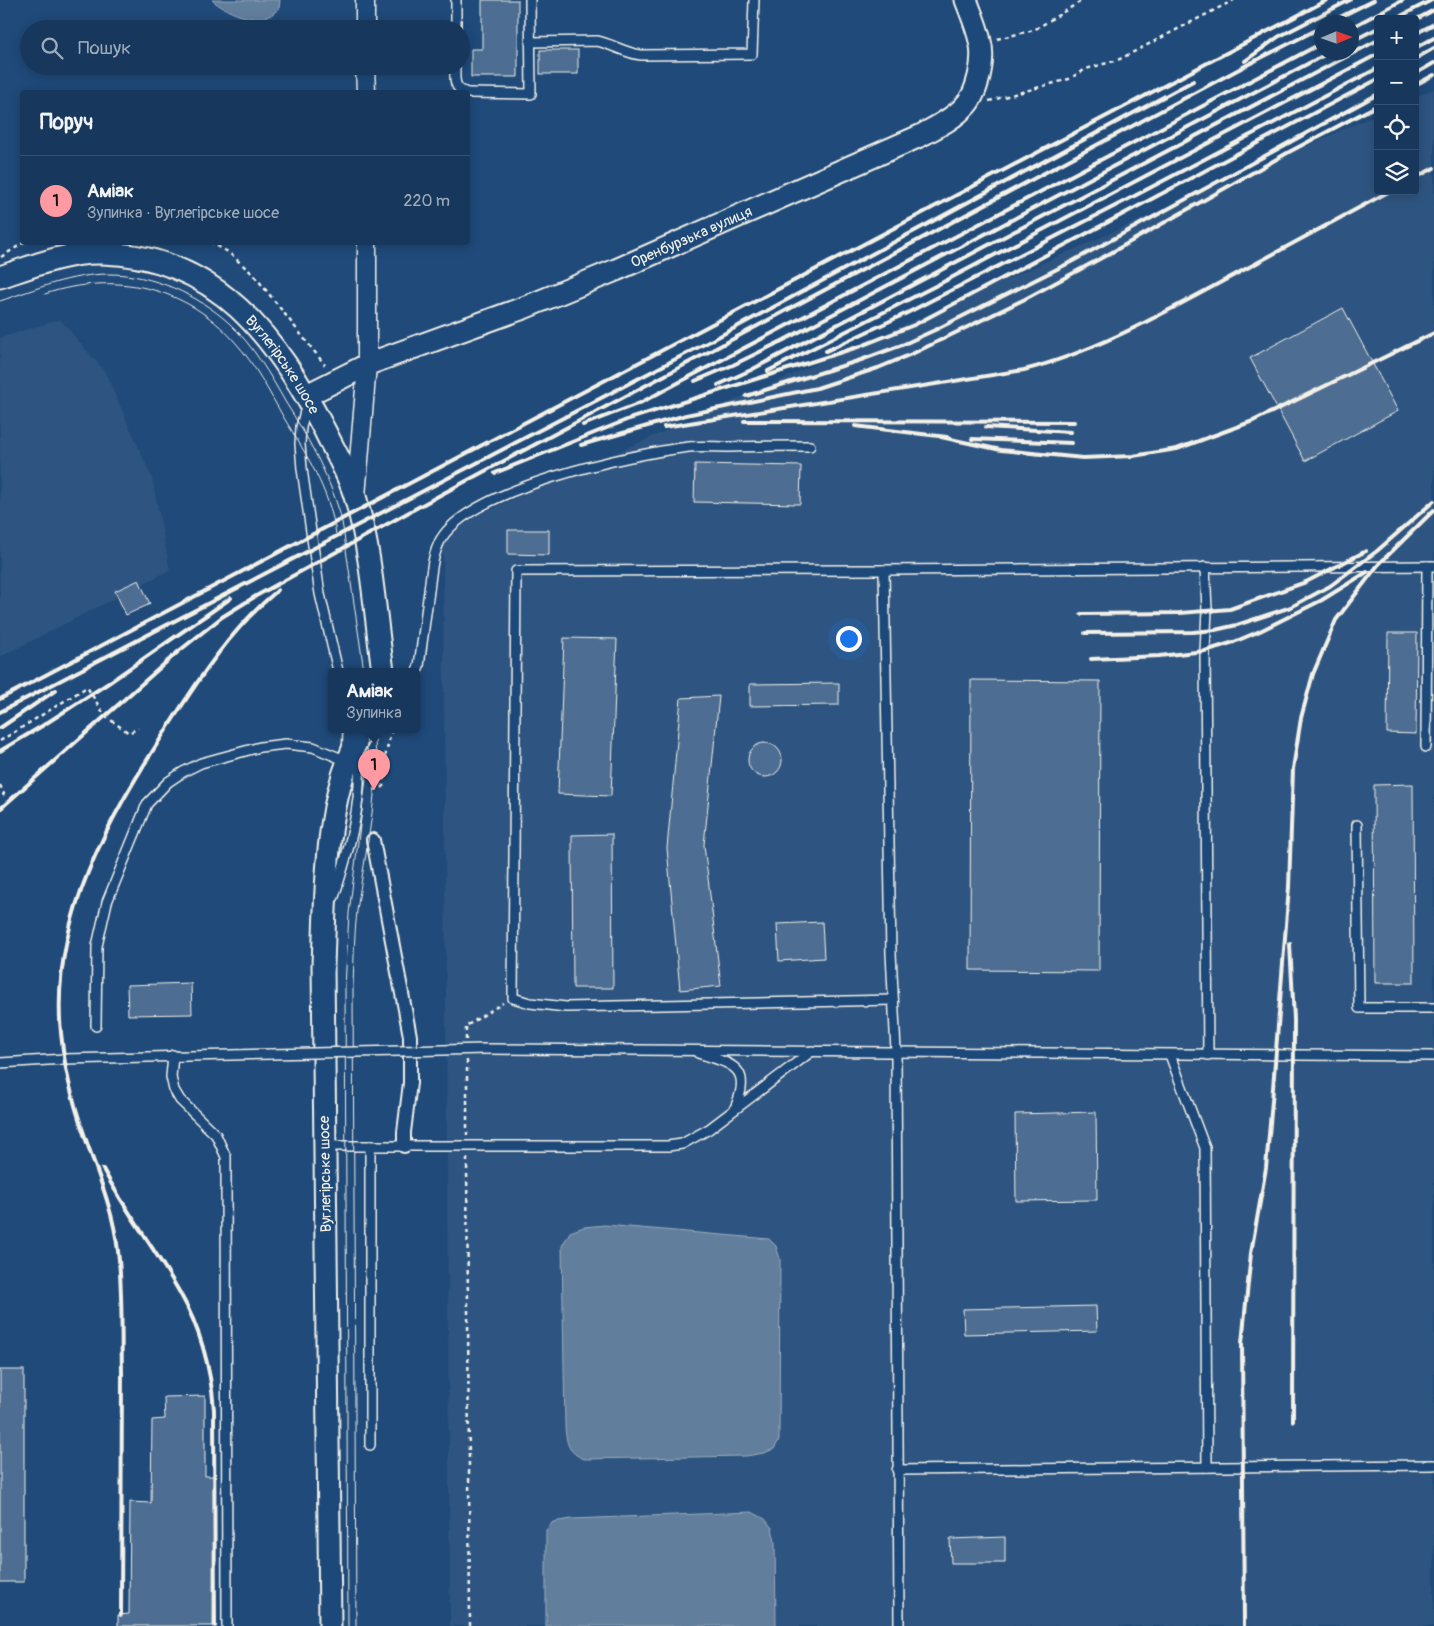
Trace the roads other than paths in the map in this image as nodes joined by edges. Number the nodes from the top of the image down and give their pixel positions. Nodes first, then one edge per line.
1 (364, 0) edge
2 (456, 0) edge
3 (530, 0) edge
4 (754, 0) edge
5 (966, 0) edge
6 (365, 20) edge
7 (456, 20) edge
8 (530, 42) junction
9 (365, 75) edge
10 (456, 75) edge
11 (366, 90) edge
12 (460, 90) edge
13 (470, 93) edge
14 (367, 245) edge
15 (0, 277) edge
16 (368, 365) junction
17 (307, 397) junction
18 (810, 446) dead end
19 (356, 498) junction
20 (1430, 566) edge
21 (1204, 567) junction
22 (884, 570) junction
23 (337, 668) edge
24 (383, 668) edge
25 (418, 668) edge
26 (356, 733) edge
27 (356, 733) edge
28 (1426, 746) dead end
29 (347, 760) junction
30 (1357, 826) dead end
31 (374, 840) dead end
32 (325, 918) junction
33 (893, 1000) junction
34 (1434, 1008) edge
35 (96, 1026) dead end
36 (689, 1050) junction
37 (813, 1051) junction
38 (896, 1051) junction
39 (1170, 1055) junction
40 (1208, 1055) junction
41 (172, 1056) junction
42 (1434, 1056) edge
43 (0, 1063) edge
44 (733, 1110) junction
45 (325, 1146) junction
46 (370, 1146) junction
47 (404, 1146) junction
48 (370, 1446) dead end
49 (1434, 1465) edge
50 (1207, 1467) junction
51 (897, 1470) junction
52 (227, 1626) edge
53 (330, 1626) edge
54 (899, 1626) edge

1 - 6 street
2 - 7 lane
3 - 8 lane
4 - 8 lane
5 - 16 street, Оренбурзька вулиця
8 - 13 lane
9 - 11 street
10 - 12 lane
14 - 16 street
15 - 17 street, Вуглегірське шосе
16 - 17 street, Оренбурзька вулиця
16 - 19 street
17 - 19 street, Вуглегірське шосе
17 - 23 lane
18 - 25 lane
19 - 24 street, Вуглегірське шосе
20 - 21 lane
20 - 28 lane
21 - 22 lane
21 - 40 lane
22 - 33 lane
22 - 33 lane
26 - 29 street, Вуглегірське шосе
27 - 32 lane
29 - 32 street, Вуглегірське шосе
29 - 35 lane
30 - 34 lane
31 - 47 street
32 - 45 street, Вуглегірське шосе
33 - 38 lane
36 - 37 lane
36 - 41 lane, bridge
36 - 44 lane
37 - 38 lane
37 - 44 lane
38 - 39 lane
38 - 51 lane
39 - 40 lane
39 - 50 lane
40 - 42 lane
41 - 43 lane
41 - 52 lane
44 - 47 lane
45 - 46 lane
45 - 53 street, Вуглегірське шосе
46 - 47 lane
46 - 48 lane
49 - 50 lane
50 - 51 lane
51 - 54 lane

